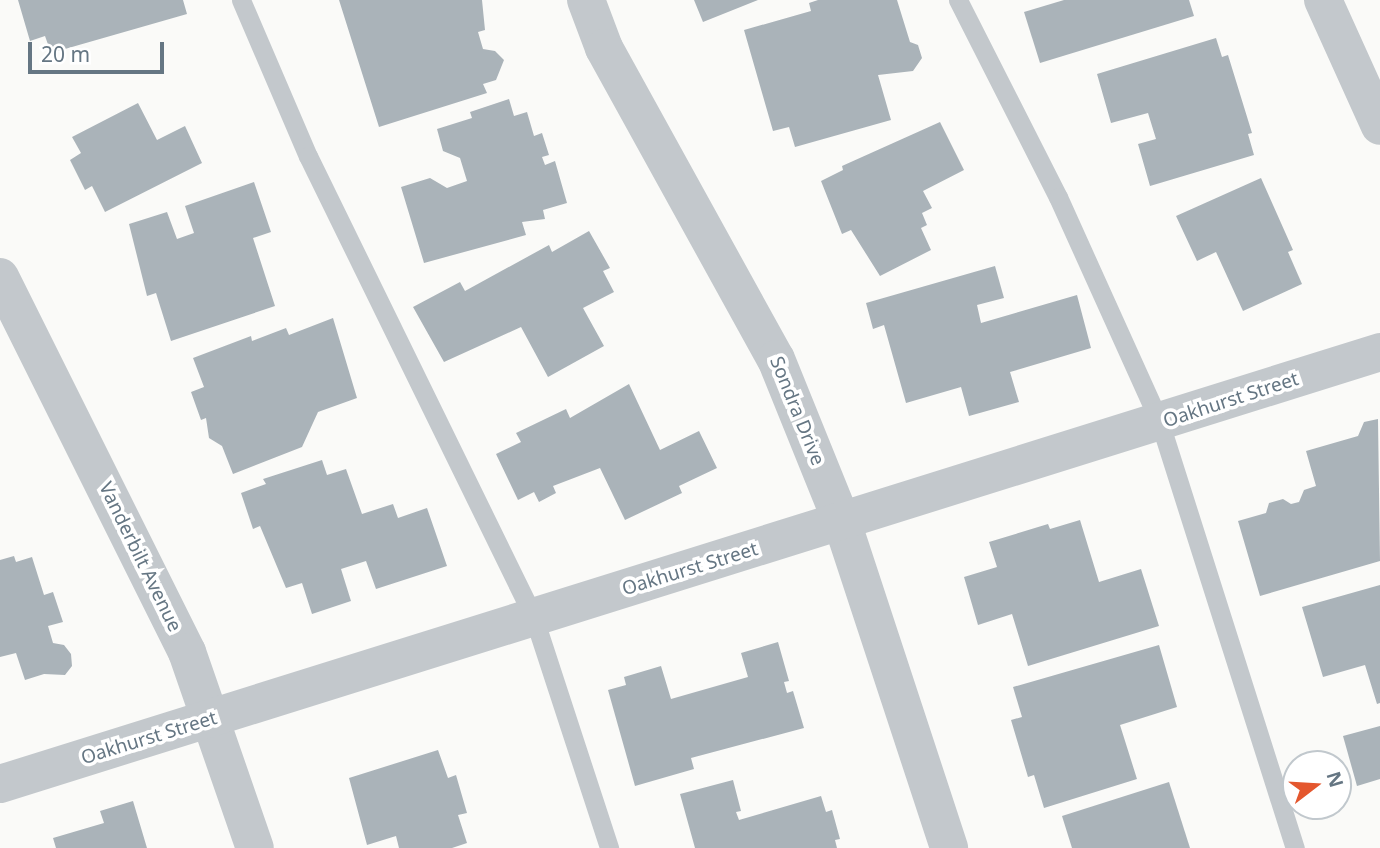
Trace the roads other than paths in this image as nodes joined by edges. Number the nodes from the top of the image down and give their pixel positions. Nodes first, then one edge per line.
1 (241, 0) edge
2 (586, 0) edge
3 (958, 0) edge
4 (1323, 0) edge
5 (1380, 126) edge
6 (0, 277) edge
7 (1380, 352) edge
8 (1160, 423) junction
9 (842, 522) junction
10 (534, 618) junction
11 (214, 718) junction
12 (0, 784) edge
13 (255, 848) edge
14 (609, 848) edge
15 (948, 848) edge
16 (1295, 848) edge

1 - 10 lane
2 - 9 street, Sondra Drive
3 - 8 lane
4 - 5 street
6 - 11 street, Vanderbilt Avenue
7 - 8 street, Oakhurst Street
8 - 9 street, Oakhurst Street
8 - 16 lane
9 - 10 street, Oakhurst Street
9 - 15 street, Sondra Drive
10 - 11 street, Oakhurst Street
10 - 14 lane
11 - 12 street, Oakhurst Street
11 - 13 street, Vanderbilt Avenue

